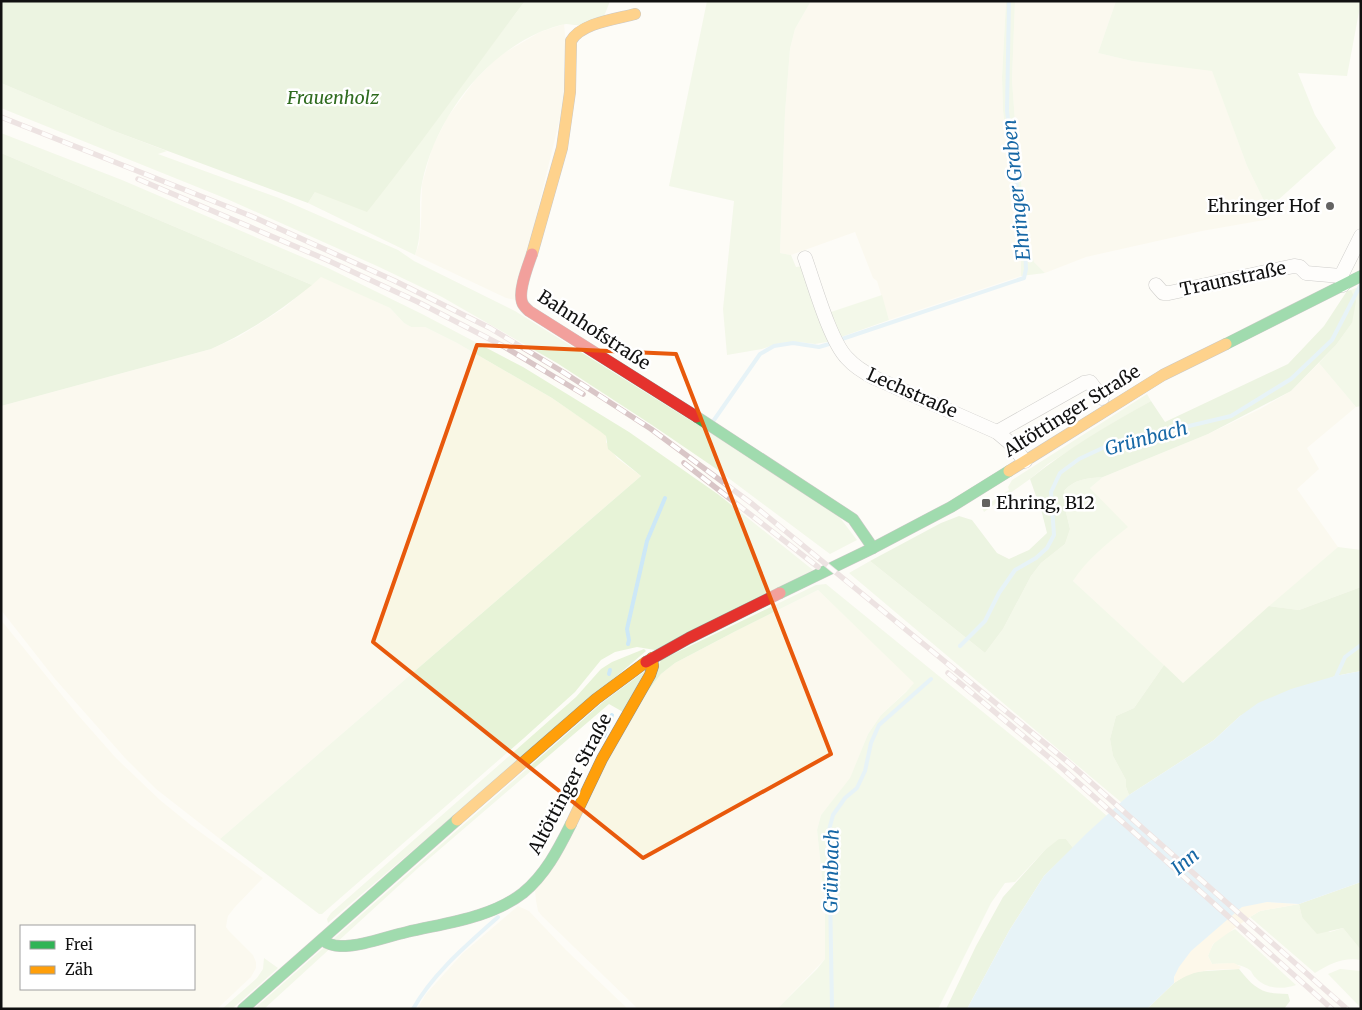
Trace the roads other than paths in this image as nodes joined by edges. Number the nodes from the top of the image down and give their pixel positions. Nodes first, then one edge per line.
1 (635, 14) dead end
2 (1361, 236) edge
3 (805, 258) dead end
4 (1361, 276) edge
5 (1345, 281) junction
6 (1156, 285) dead end
7 (1102, 398) dead end
8 (997, 432) junction
9 (1024, 461) junction
10 (873, 548) junction
11 (652, 658) junction
12 (322, 940) junction
13 (244, 1009) edge

1 - 10 main road, Bahnhofstraße
2 - 5 street
3 - 8 street, Lechstraße
4 - 5 main road, Altöttinger Straße
5 - 6 street, Traunstraße
5 - 9 main road, Altöttinger Straße
7 - 8 street
8 - 9 street, Lechstraße
9 - 10 main road, Altöttinger Straße
10 - 11 main road, Altöttinger Straße
11 - 12 main road, Altöttinger Straße
11 - 12 main road, Altöttinger Straße
12 - 13 main road, Altöttinger Straße

